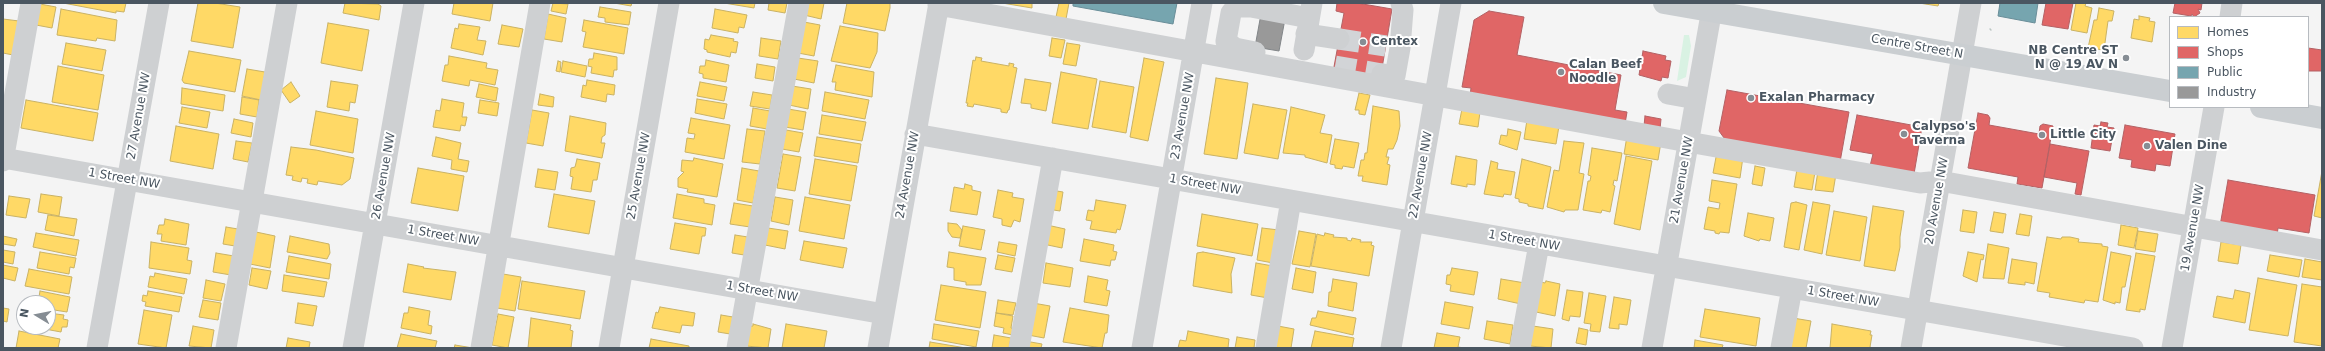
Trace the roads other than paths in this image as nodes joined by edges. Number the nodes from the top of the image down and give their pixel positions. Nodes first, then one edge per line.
1 (31, 3) edge
2 (159, 3) edge
3 (287, 3) edge
4 (414, 3) edge
5 (540, 3) edge
6 (669, 3) edge
7 (799, 3) edge
8 (1202, 3) edge
9 (1401, 3) edge
10 (1451, 3) edge
11 (1664, 3) edge
12 (1971, 3) edge
13 (2232, 3) edge
14 (939, 4) edge
15 (1251, 5) edge
16 (1712, 7) edge
17 (2230, 16) edge
18 (1308, 26) edge
19 (1339, 39) tunnel mouth
20 (1194, 52) junction
21 (1962, 54) junction
22 (1335, 66) tunnel mouth
23 (1382, 74) tunnel mouth
24 (2169, 91) edge
25 (1435, 94) junction
26 (1668, 94) dead end
27 (1696, 99) junction
28 (2214, 108) edge
29 (2267, 108) edge
30 (2322, 118) edge
31 (915, 134) junction
32 (1688, 142) junction
33 (1053, 158) junction
34 (3, 159) edge
35 (1172, 179) junction
36 (128, 180) junction
37 (1940, 181) junction
38 (1291, 200) junction
39 (251, 202) junction
40 (1413, 222) junction
41 (375, 224) junction
42 (2193, 228) junction
43 (1539, 244) junction
44 (499, 246) junction
45 (2322, 250) edge
46 (1666, 266) junction
47 (623, 268) junction
48 (1792, 288) junction
49 (747, 290) junction
50 (1918, 310) junction
51 (884, 314) junction
52 (2043, 340) edge
53 (97, 348) edge
54 (226, 348) edge
55 (353, 348) edge
56 (481, 348) edge
57 (609, 348) edge
58 (737, 348) edge
59 (878, 348) edge
60 (1020, 348) edge
61 (1142, 348) edge
62 (1266, 348) edge
63 (1391, 348) edge
64 (1520, 348) edge
65 (1652, 348) edge
66 (1781, 348) edge
67 (1911, 348) edge
68 (2133, 348) edge
69 (2172, 348) edge

1 - 34 street
2 - 36 street, 27 Avenue NW
3 - 39 street
4 - 41 street, 26 Avenue NW
5 - 44 street
6 - 47 street, 25 Avenue NW
7 - 49 street
8 - 20 street, 23 Avenue NW
9 - 23 street
10 - 25 street, 22 Avenue NW
11 - 16 main road, Centre Street N
12 - 21 street, 20 Avenue NW
13 - 17 street
14 - 20 street
14 - 31 street, 24 Avenue NW
15 - 18 street
15 - 22 street
16 - 21 main road, Centre Street N
16 - 27 street, 21 Avenue NW
18 - 19 street
20 - 25 street
20 - 35 street, 23 Avenue NW
21 - 24 main road, Centre Street N
21 - 37 street, 20 Avenue NW
25 - 32 street
25 - 40 street, 22 Avenue NW
26 - 27 street
27 - 32 street, 21 Avenue NW
28 - 42 street, 19 Avenue NW
29 - 30 main road
31 - 33 street, 1 Street NW
31 - 51 street, 24 Avenue NW
32 - 37 street
32 - 46 street, 21 Avenue NW
33 - 35 street, 1 Street NW
33 - 60 street
34 - 36 street, 1 Street NW
35 - 38 street, 1 Street NW
35 - 61 street, 23 Avenue NW
36 - 39 street, 1 Street NW
36 - 53 street, 27 Avenue NW
37 - 42 street
37 - 50 street, 20 Avenue NW
38 - 40 street, 1 Street NW
38 - 62 street
39 - 41 street, 1 Street NW
39 - 54 street
40 - 43 street, 1 Street NW
40 - 63 street, 22 Avenue NW
41 - 44 street, 1 Street NW
41 - 55 street, 26 Avenue NW
42 - 45 street
42 - 69 street, 19 Avenue NW
43 - 46 street, 1 Street NW
43 - 64 street
44 - 47 street, 1 Street NW
44 - 56 street
46 - 48 street, 1 Street NW
46 - 65 street, 21 Avenue NW
47 - 49 street, 1 Street NW
47 - 57 street, 25 Avenue NW
48 - 50 street, 1 Street NW
48 - 66 street
49 - 51 street, 1 Street NW
49 - 58 street
50 - 52 street, 1 Street NW
50 - 67 street, 20 Avenue NW
51 - 59 street, 24 Avenue NW
52 - 68 street, 1 Street NW

